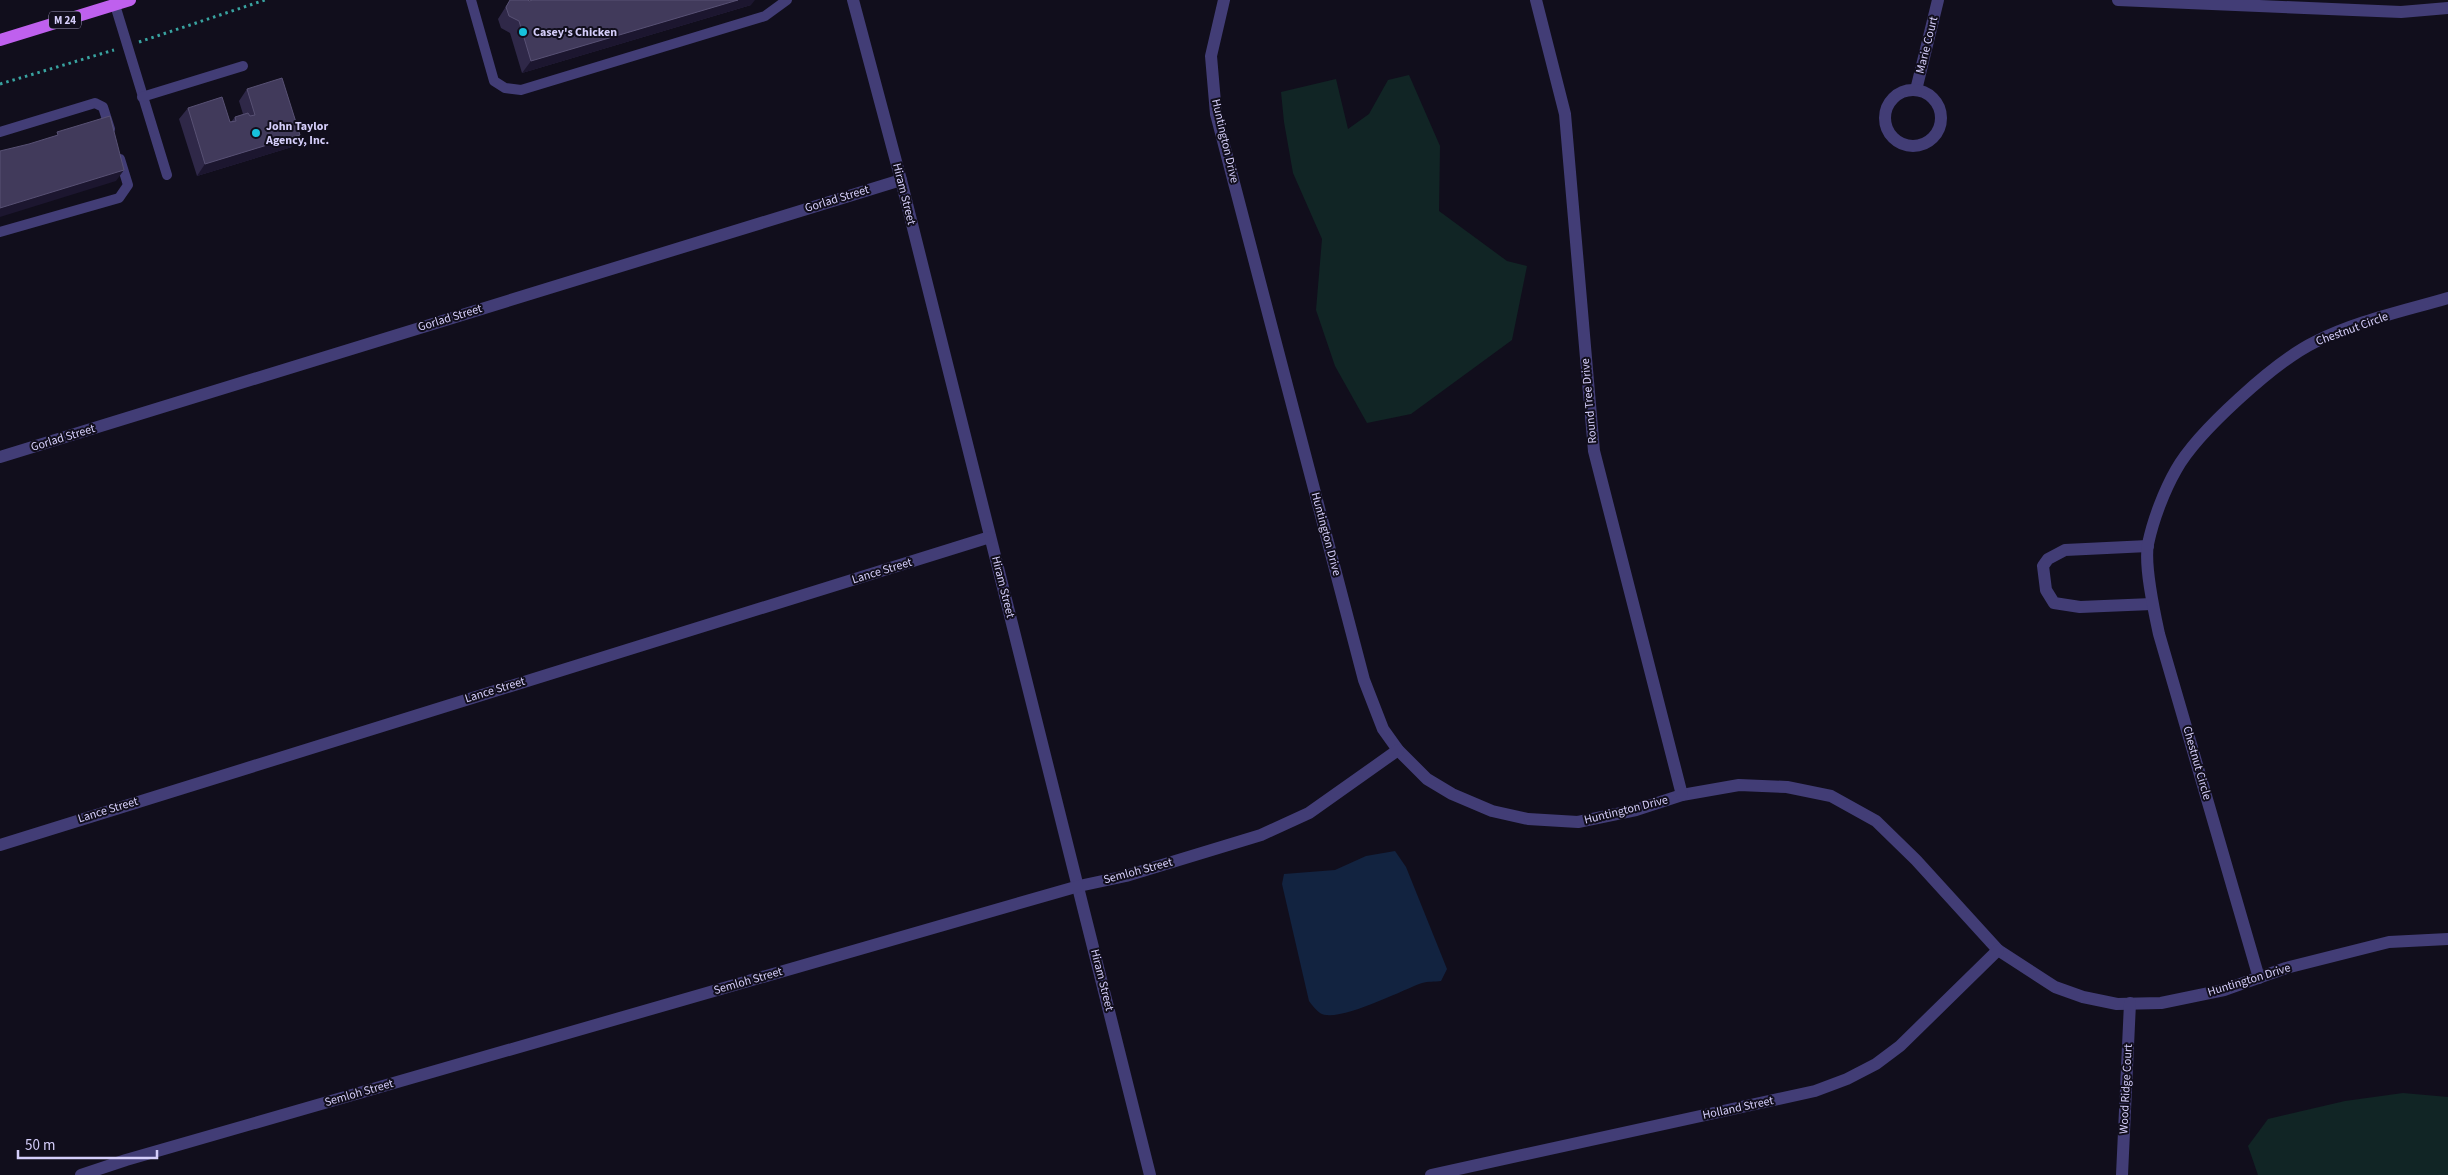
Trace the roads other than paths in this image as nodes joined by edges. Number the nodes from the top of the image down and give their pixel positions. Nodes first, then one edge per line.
1 (130, 0) edge
2 (471, 0) edge
3 (786, 0) edge
4 (854, 0) edge
5 (1224, 0) edge
6 (1536, 0) edge
7 (1938, 0) edge
8 (2118, 0) edge
9 (115, 4) junction
10 (2401, 6) edge
11 (2448, 8) edge
12 (0, 40) edge
13 (243, 66) dead end
14 (1916, 90) junction
15 (142, 97) junction
16 (0, 132) edge
17 (167, 175) dead end
18 (901, 180) junction
19 (0, 232) edge
20 (2448, 298) edge
21 (0, 457) edge
22 (990, 538) junction
23 (2148, 546) junction
24 (2152, 604) junction
25 (1398, 750) junction
26 (1682, 795) junction
27 (0, 845) edge
28 (1078, 886) junction
29 (2448, 939) edge
30 (1998, 950) junction
31 (2259, 978) junction
32 (2130, 1003) junction
33 (81, 1175) edge
34 (1150, 1175) edge
35 (1431, 1175) edge
36 (2122, 1175) edge

1 - 9 main road, M 24
2 - 3 lane
4 - 18 street, Hiram Street
5 - 25 street, Huntington Drive
6 - 26 street, Round Tree Drive
7 - 14 street, Marie Court
8 - 10 street
9 - 12 main road, M 24
9 - 15 lane
10 - 11 street
13 - 15 lane
14 - 14 street, Marie Court
15 - 17 lane
16 - 19 lane
18 - 21 street, Gorlad Street
18 - 22 street, Hiram Street
20 - 23 street, Chestnut Circle
22 - 27 street, Lance Street
22 - 28 street, Hiram Street
23 - 24 street, Chestnut Circle
23 - 24 street
24 - 31 street, Chestnut Circle
25 - 26 street, Huntington Drive
25 - 28 street, Semloh Street
26 - 30 street, Huntington Drive
28 - 33 street, Semloh Street
28 - 34 street, Hiram Street
29 - 31 street, Huntington Drive
30 - 32 street, Huntington Drive
30 - 35 street, Holland Street
31 - 32 street, Huntington Drive
32 - 36 street, Wood Ridge Court

